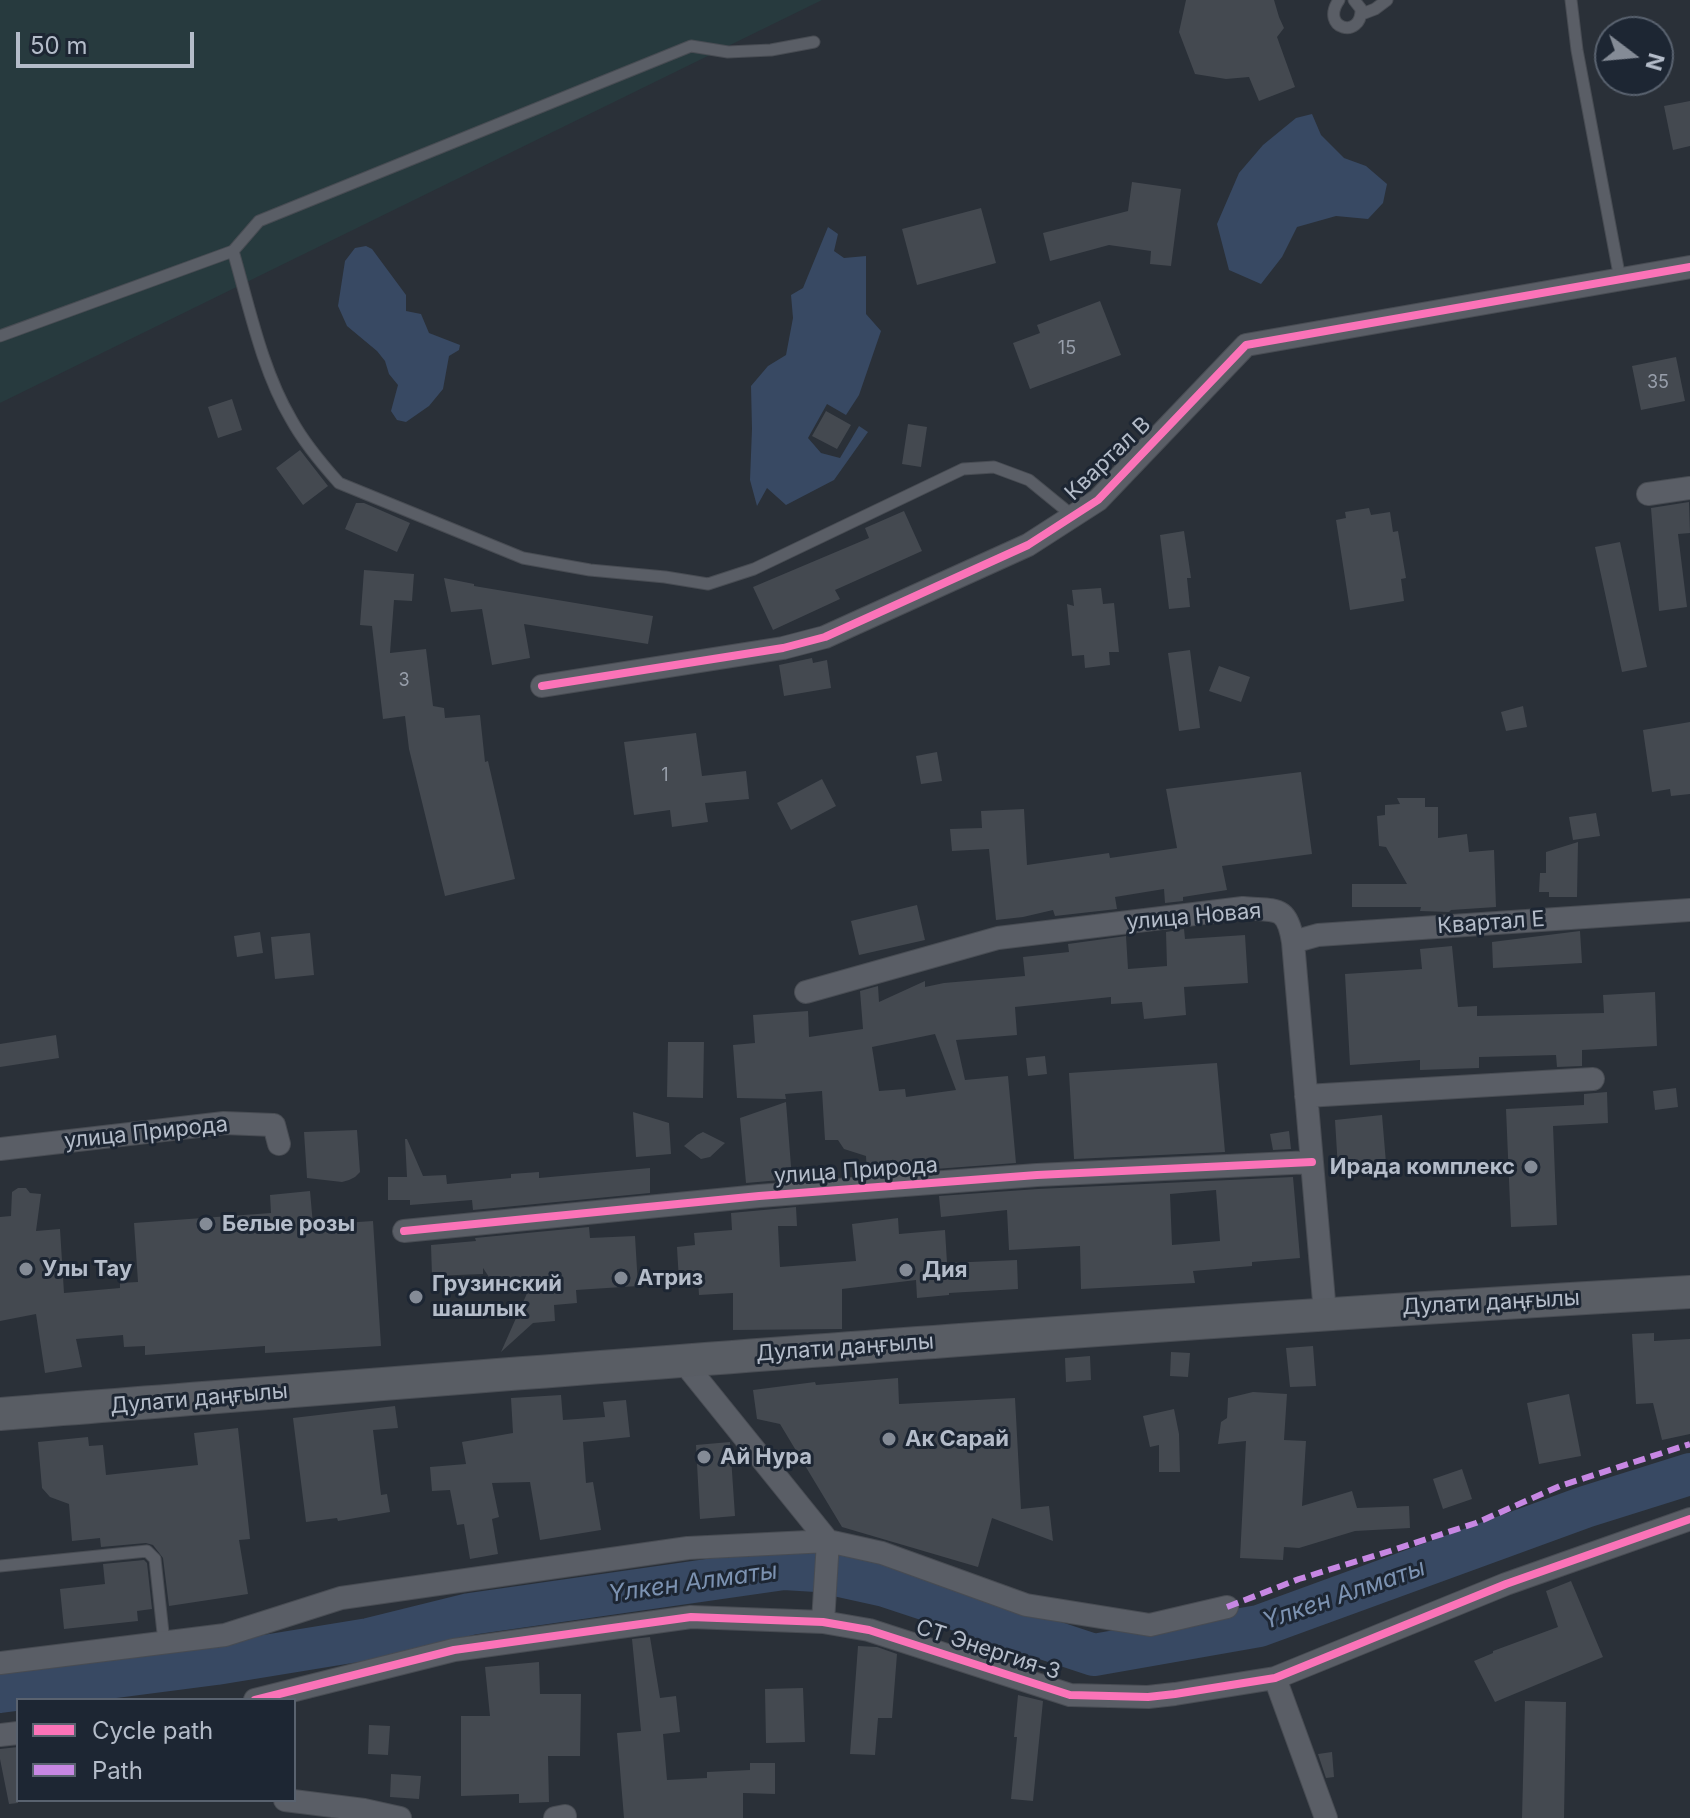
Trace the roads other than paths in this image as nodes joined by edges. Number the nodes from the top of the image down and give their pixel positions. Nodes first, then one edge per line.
1 (1339, 0) edge
2 (1354, 0) edge
3 (1387, 0) edge
4 (1571, 0) edge
5 (1362, 14) junction
6 (814, 42) dead end
7 (233, 251) junction
8 (1690, 267) edge
9 (1620, 279) junction
10 (0, 336) edge
11 (1690, 488) edge
12 (1648, 494) dead end
13 (1074, 516) junction
14 (542, 686) dead end
15 (1690, 910) edge
16 (1293, 942) junction
17 (806, 992) dead end
18 (1593, 1079) dead end
19 (1306, 1096) junction
20 (279, 1144) dead end
21 (0, 1149) edge
22 (1312, 1162) junction
23 (404, 1231) dead end
24 (1690, 1292) edge
25 (1325, 1313) junction
26 (682, 1360) junction
27 (0, 1414) edge
28 (1690, 1519) edge
29 (828, 1551) junction
30 (0, 1566) edge
31 (1227, 1607) dead end
32 (824, 1613) junction
33 (164, 1642) junction
34 (0, 1663) edge
35 (1275, 1678) junction
36 (263, 1698) edge
37 (296, 1801) edge
38 (400, 1818) edge
39 (1326, 1818) edge

1 - 5 lane
2 - 5 lane
3 - 5 lane
4 - 9 lane
6 - 7 lane
7 - 10 lane
7 - 13 lane
8 - 9 street, Квартал В
9 - 13 street, Квартал В
11 - 12 street
13 - 14 street, Квартал В
15 - 16 street, Квартал Е
16 - 17 street, улица Новая
16 - 19 street, улица Новая
18 - 19 street
19 - 22 street, улица Новая
20 - 21 street, улица Природа
22 - 23 street, улица Природа
22 - 25 street, улица Новая
24 - 25 main road, Дулати даңғылы
25 - 26 main road, Дулати даңғылы
26 - 27 main road, Дулати даңғылы
26 - 29 street
28 - 35 street, СТ Энергия-3
29 - 31 street
29 - 32 street
29 - 33 street
30 - 33 lane
32 - 35 street, СТ Энергия-3
32 - 36 street, СТ Энергия-3
33 - 34 street
35 - 39 street
37 - 38 street

